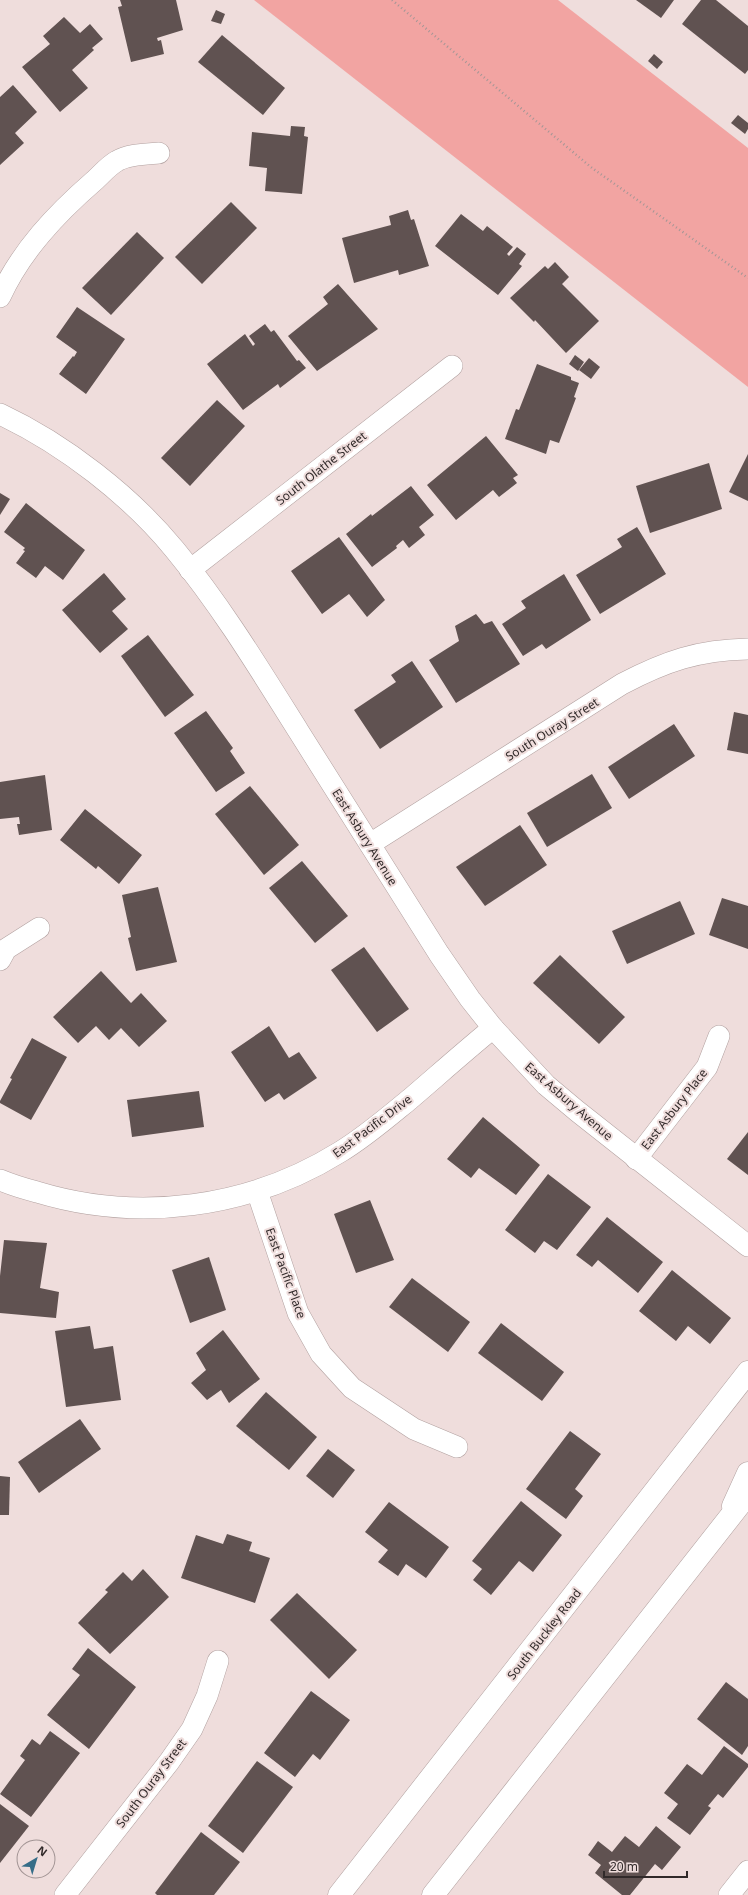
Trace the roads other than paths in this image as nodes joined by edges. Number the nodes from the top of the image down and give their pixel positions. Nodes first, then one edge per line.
1 (159, 153) dead end
2 (0, 297) edge
3 (452, 366) dead end
4 (0, 414) edge
5 (190, 570) junction
6 (748, 649) edge
7 (370, 844) junction
8 (39, 928) dead end
9 (0, 960) edge
10 (493, 1028) junction
11 (719, 1036) dead end
12 (636, 1159) junction
13 (0, 1180) edge
14 (257, 1191) junction
15 (748, 1246) edge
16 (748, 1372) edge
17 (457, 1447) dead end
18 (748, 1474) edge
19 (748, 1494) edge
20 (725, 1524) junction
21 (218, 1661) dead end
22 (748, 1871) edge
23 (64, 1895) edge
24 (339, 1895) edge
25 (433, 1895) edge
26 (729, 1895) edge

1 - 2 street
3 - 5 street, South Olathe Street
4 - 5 street, East Asbury Avenue
5 - 7 street, East Asbury Avenue
6 - 7 street, South Ouray Street
7 - 10 street, East Asbury Avenue
8 - 9 street
10 - 12 street, East Asbury Avenue
10 - 14 street, East Pacific Drive
11 - 12 street, East Asbury Place
12 - 15 street, East Asbury Avenue
13 - 14 street, East Pacific Drive
14 - 17 street, East Pacific Place
16 - 24 main road, South Buckley Road
18 - 20 main road
19 - 20 main road
20 - 25 main road
21 - 23 street, South Ouray Street
22 - 26 street

